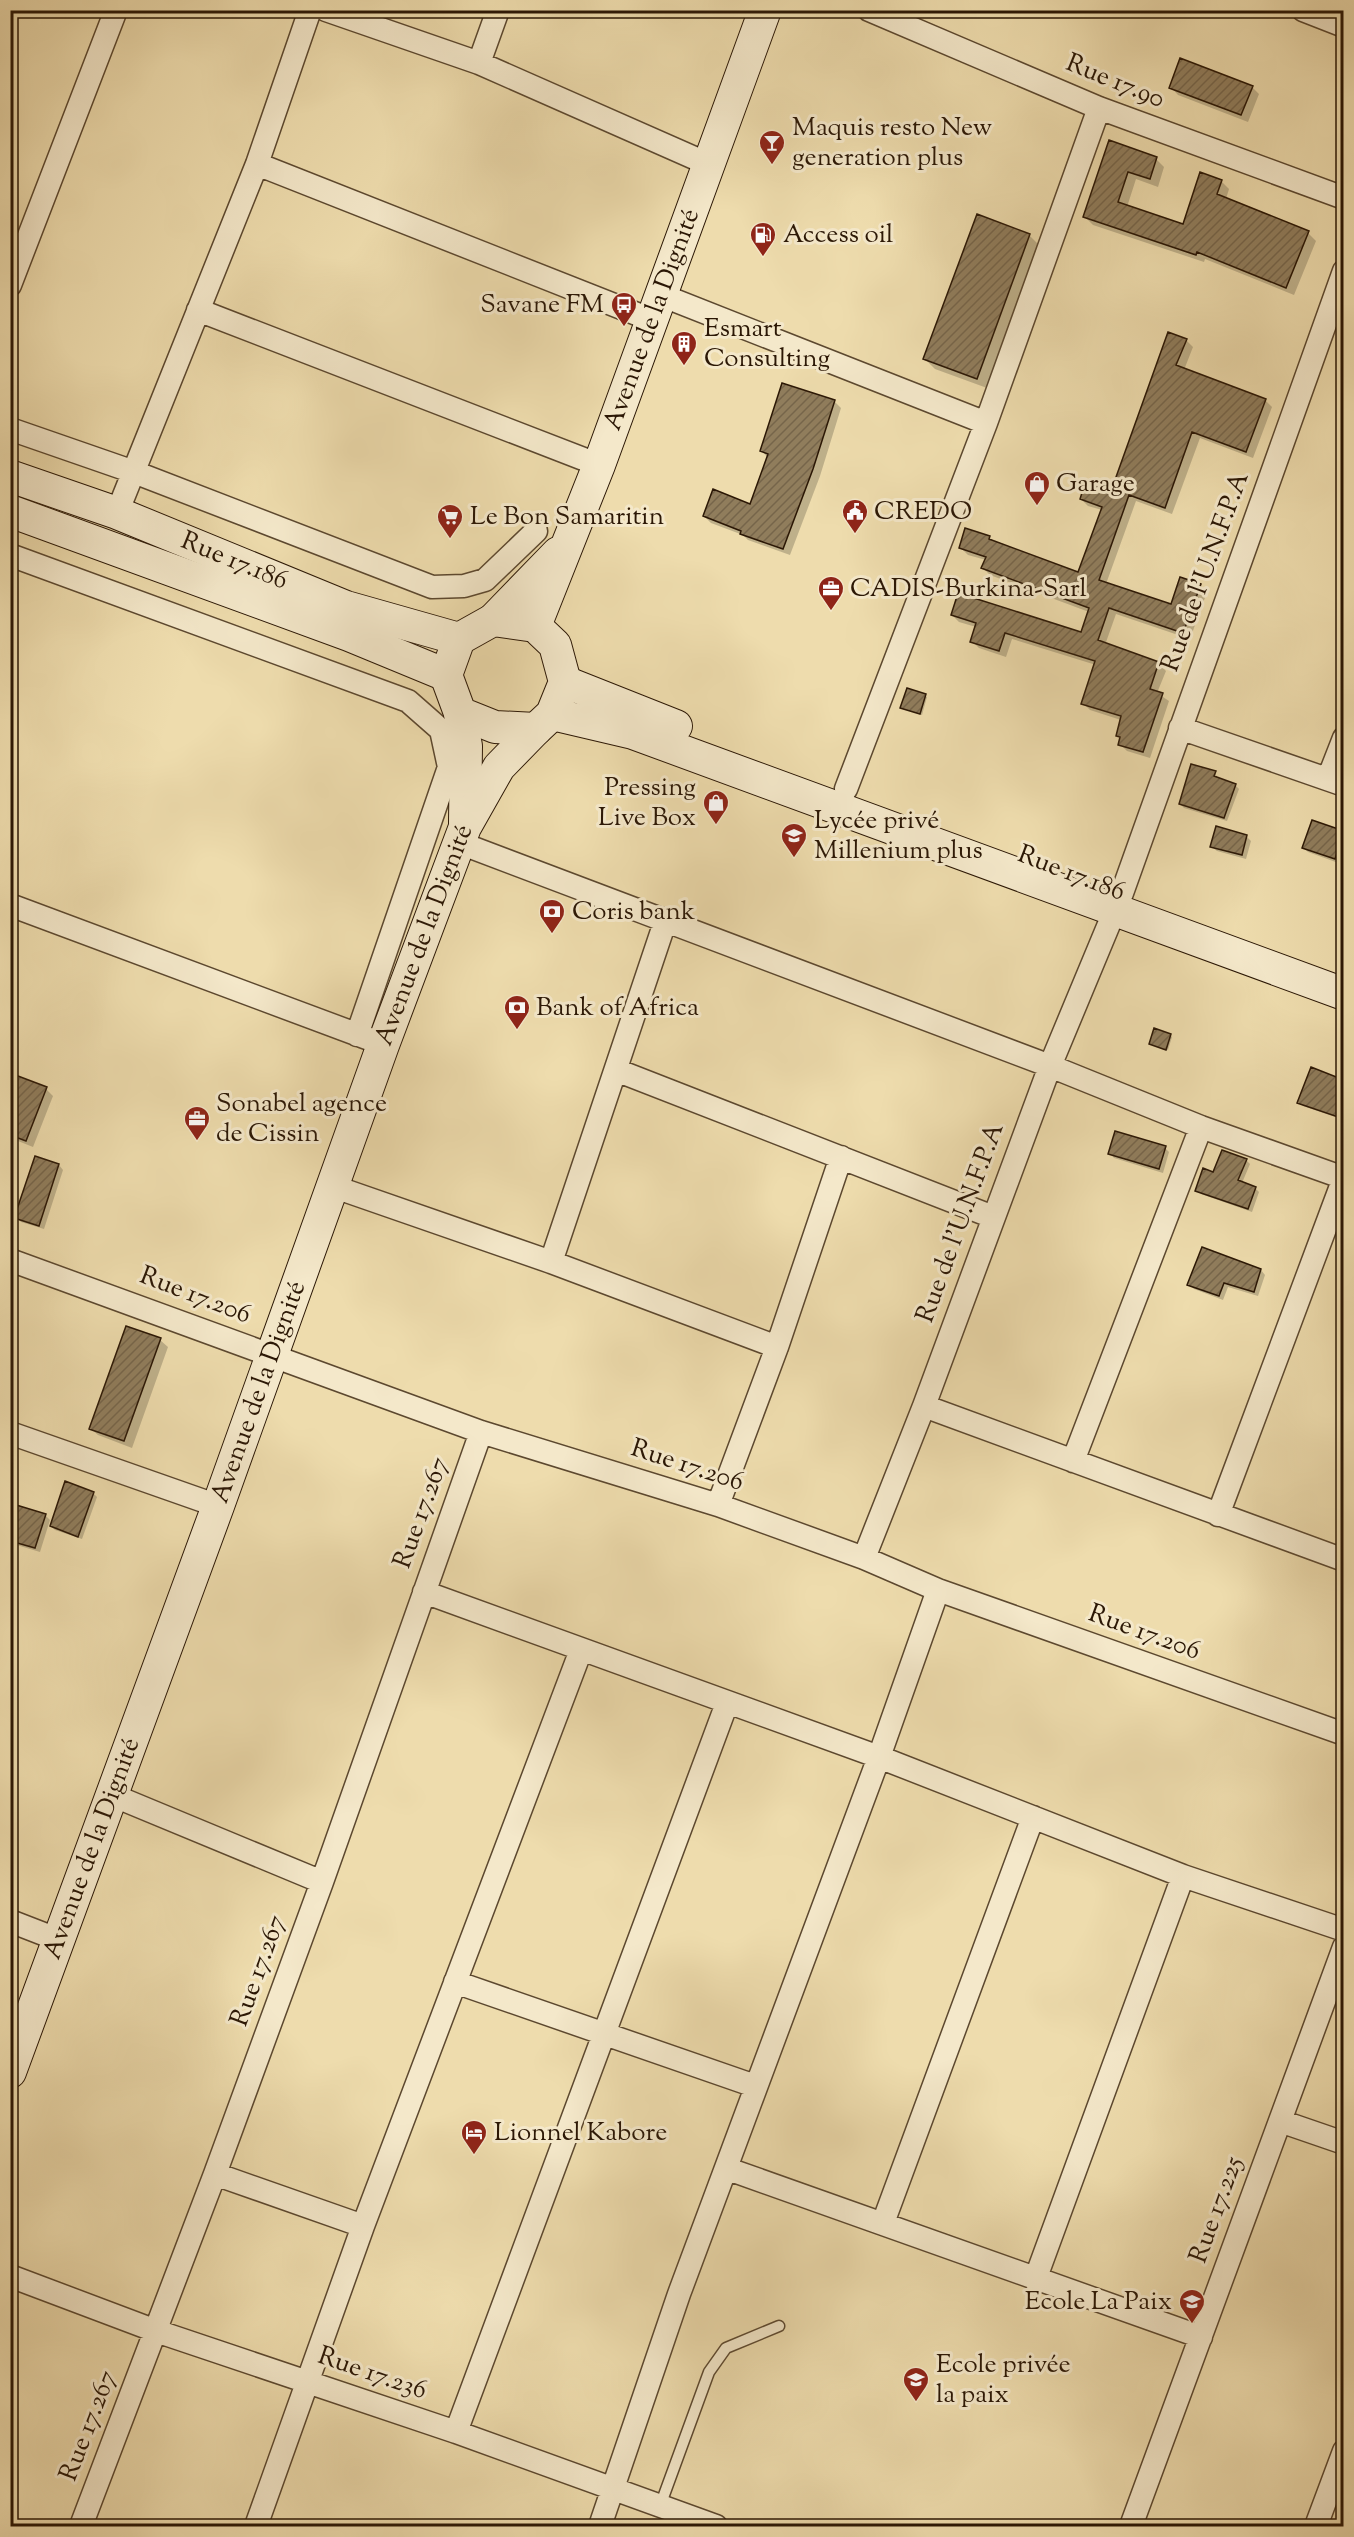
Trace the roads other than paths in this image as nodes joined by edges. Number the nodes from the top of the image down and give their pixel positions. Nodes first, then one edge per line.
1 (116, 10) edge
2 (310, 10) edge
3 (326, 10) edge
4 (498, 10) edge
5 (765, 10) edge
6 (869, 10) edge
7 (1303, 10) edge
8 (1344, 26) edge
9 (479, 63) junction
10 (1099, 108) junction
11 (708, 164) junction
12 (257, 165) junction
13 (1344, 198) edge
14 (1344, 271) edge
15 (10, 285) edge
16 (656, 308) junction
17 (198, 310) junction
18 (986, 423) junction
19 (10, 429) edge
20 (599, 465) junction
21 (134, 472) junction
22 (10, 476) edge
23 (10, 511) edge
24 (117, 513) junction
25 (536, 531) dead end
26 (569, 541) junction
27 (10, 555) edge
28 (494, 620) junction
29 (535, 626) junction
30 (459, 639) junction
31 (446, 675) junction
32 (565, 682) junction
33 (460, 713) junction
34 (544, 721) junction
35 (1180, 728) junction
36 (1344, 738) edge
37 (1336, 782) edge
38 (846, 789) junction
39 (463, 835) junction
40 (1118, 902) junction
41 (10, 906) edge
42 (666, 919) junction
43 (1344, 974) edge
44 (1344, 994) edge
45 (370, 1040) junction
46 (1050, 1066) junction
47 (616, 1070) junction
48 (1201, 1127) junction
49 (842, 1157) junction
50 (1344, 1178) edge
51 (332, 1186) junction
52 (993, 1217) junction
53 (10, 1260) edge
54 (551, 1262) junction
55 (777, 1347) junction
56 (272, 1356) junction
57 (924, 1406) junction
58 (481, 1432) junction
59 (10, 1433) edge
60 (1073, 1461) junction
61 (718, 1505) junction
62 (218, 1506) junction
63 (1218, 1515) junction
64 (864, 1558) junction
65 (1344, 1560) edge
66 (938, 1590) junction
67 (424, 1592) junction
68 (580, 1650) junction
69 (727, 1703) junction
70 (1344, 1734) edge
71 (879, 1757) junction
72 (112, 1795) junction
73 (1033, 1817) junction
74 (1183, 1876) junction
75 (322, 1882) junction
76 (10, 1921) edge
77 (1344, 1930) edge
78 (59, 1940) junction
79 (1344, 1947) edge
80 (455, 1982) junction
81 (605, 2035) junction
82 (10, 2072) edge
83 (755, 2086) junction
84 (1280, 2121) junction
85 (1344, 2144) edge
86 (728, 2169) junction
87 (215, 2174) junction
88 (883, 2223) junction
89 (363, 2226) junction
90 (10, 2276) edge
91 (1035, 2280) junction
92 (779, 2326) dead end
93 (156, 2331) junction
94 (1201, 2337) junction
95 (307, 2382) junction
96 (456, 2432) junction
97 (1344, 2451) edge
98 (615, 2490) junction
99 (660, 2506) junction
100 (81, 2526) edge
101 (256, 2526) edge
102 (600, 2526) edge
103 (716, 2526) edge
104 (1131, 2526) edge
105 (1316, 2526) edge

1 - 15 street
2 - 12 street
3 - 9 street
4 - 9 street
5 - 11 main road, Avenue de la Dignité
6 - 10 street, Rue 17.90
7 - 8 street
9 - 11 street
10 - 13 street, Rue 17.90
10 - 18 street
11 - 16 main road, Avenue de la Dignité
12 - 16 street
12 - 17 street
14 - 35 street, Rue de l'U.N.F.P.A
16 - 18 street
16 - 20 main road, Avenue de la Dignité
17 - 20 street
17 - 21 street
18 - 38 street
19 - 21 street
20 - 26 main road, Avenue de la Dignité
21 - 24 street
21 - 25 street
22 - 24 main road, Rue 17.186
23 - 31 main road
24 - 30 main road, Rue 17.186
26 - 28 main road
26 - 29 main road, Avenue de la Dignité
27 - 45 street
28 - 29 main road
28 - 30 main road
29 - 32 main road
30 - 31 main road
31 - 33 main road
32 - 34 main road
32 - 38 main road, Rue 17.186
33 - 34 main road
33 - 39 main road
34 - 39 main road, Avenue de la Dignité
34 - 40 main road
35 - 37 street
35 - 40 street, Rue de l'U.N.F.P.A
36 - 37 street
38 - 40 main road, Rue 17.186
39 - 42 street
39 - 45 main road, Avenue de la Dignité
40 - 43 main road, Rue 17.186
40 - 44 main road
40 - 46 street, Rue de l'U.N.F.P.A
41 - 45 street
42 - 46 street
42 - 47 street
45 - 51 main road, Avenue de la Dignité
46 - 48 street
46 - 52 street, Rue de l'U.N.F.P.A
47 - 49 street
47 - 54 street
48 - 50 street
48 - 60 street
49 - 52 street
49 - 55 street
50 - 63 street
51 - 54 street
51 - 56 main road, Avenue de la Dignité
52 - 57 street, Rue de l'U.N.F.P.A
53 - 56 street, Rue 17.206
54 - 55 street
55 - 61 street
56 - 58 street, Rue 17.206
56 - 62 main road, Avenue de la Dignité
57 - 60 street
57 - 64 street, Rue de l'U.N.F.P.A
58 - 61 street, Rue 17.206
58 - 67 street, Rue 17.267
59 - 62 street
60 - 63 street
61 - 64 street, Rue 17.206
62 - 72 main road, Avenue de la Dignité
63 - 65 street
64 - 66 street, Rue 17.206
66 - 70 street, Rue 17.206
66 - 71 street
67 - 68 street
67 - 75 street, Rue 17.267
68 - 69 street
68 - 80 street
69 - 71 street
69 - 81 street
71 - 73 street
71 - 83 street
72 - 75 street
72 - 78 main road, Avenue de la Dignité
73 - 74 street
73 - 88 street
74 - 77 street
74 - 91 street
75 - 87 street, Rue 17.267
76 - 78 street
78 - 82 main road, Avenue de la Dignité
79 - 84 street, Rue 17.225
80 - 81 street
80 - 89 street
81 - 83 street
81 - 96 street
83 - 86 street
84 - 85 street
84 - 94 street, Rue 17.225
86 - 88 street
86 - 98 street
87 - 89 street
87 - 93 street, Rue 17.267
88 - 91 street
89 - 95 street
90 - 93 street, Rue 17.236
91 - 94 street
92 - 99 lane
93 - 95 street, Rue 17.236
93 - 100 street, Rue 17.267
94 - 104 street, Rue 17.225
95 - 96 street, Rue 17.236
95 - 101 street
96 - 98 street, Rue 17.236
97 - 105 street
98 - 99 street, Rue 17.236
98 - 102 street
99 - 103 street, Rue 17.236

